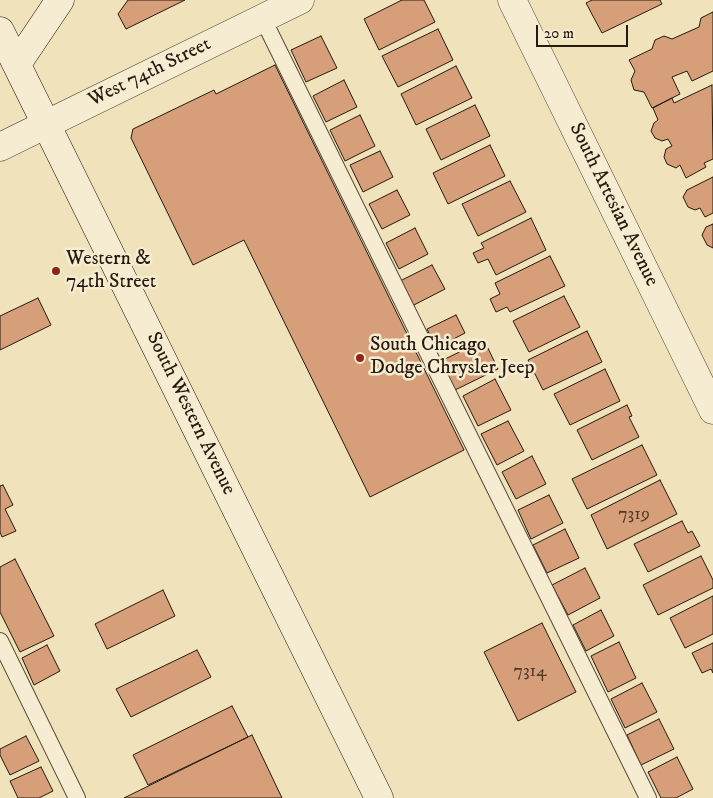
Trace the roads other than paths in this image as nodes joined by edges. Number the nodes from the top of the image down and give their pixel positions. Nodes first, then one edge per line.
1 (60, 0) edge
2 (300, 0) edge
3 (512, 0) edge
4 (263, 19) junction
5 (0, 31) edge
6 (17, 64) junction
7 (46, 124) junction
8 (0, 147) edge
9 (713, 410) edge
10 (0, 641) edge
11 (77, 798) edge
12 (379, 798) edge
13 (648, 798) edge

1 - 6 main road
2 - 4 main road, West 74th Street
3 - 9 main road, South Artesian Avenue
4 - 7 main road, West 74th Street
4 - 13 lane
5 - 6 main road, South Western Avenue
6 - 7 main road, South Western Avenue
7 - 8 main road, West 74th Street
7 - 12 main road, South Western Avenue
10 - 11 lane

